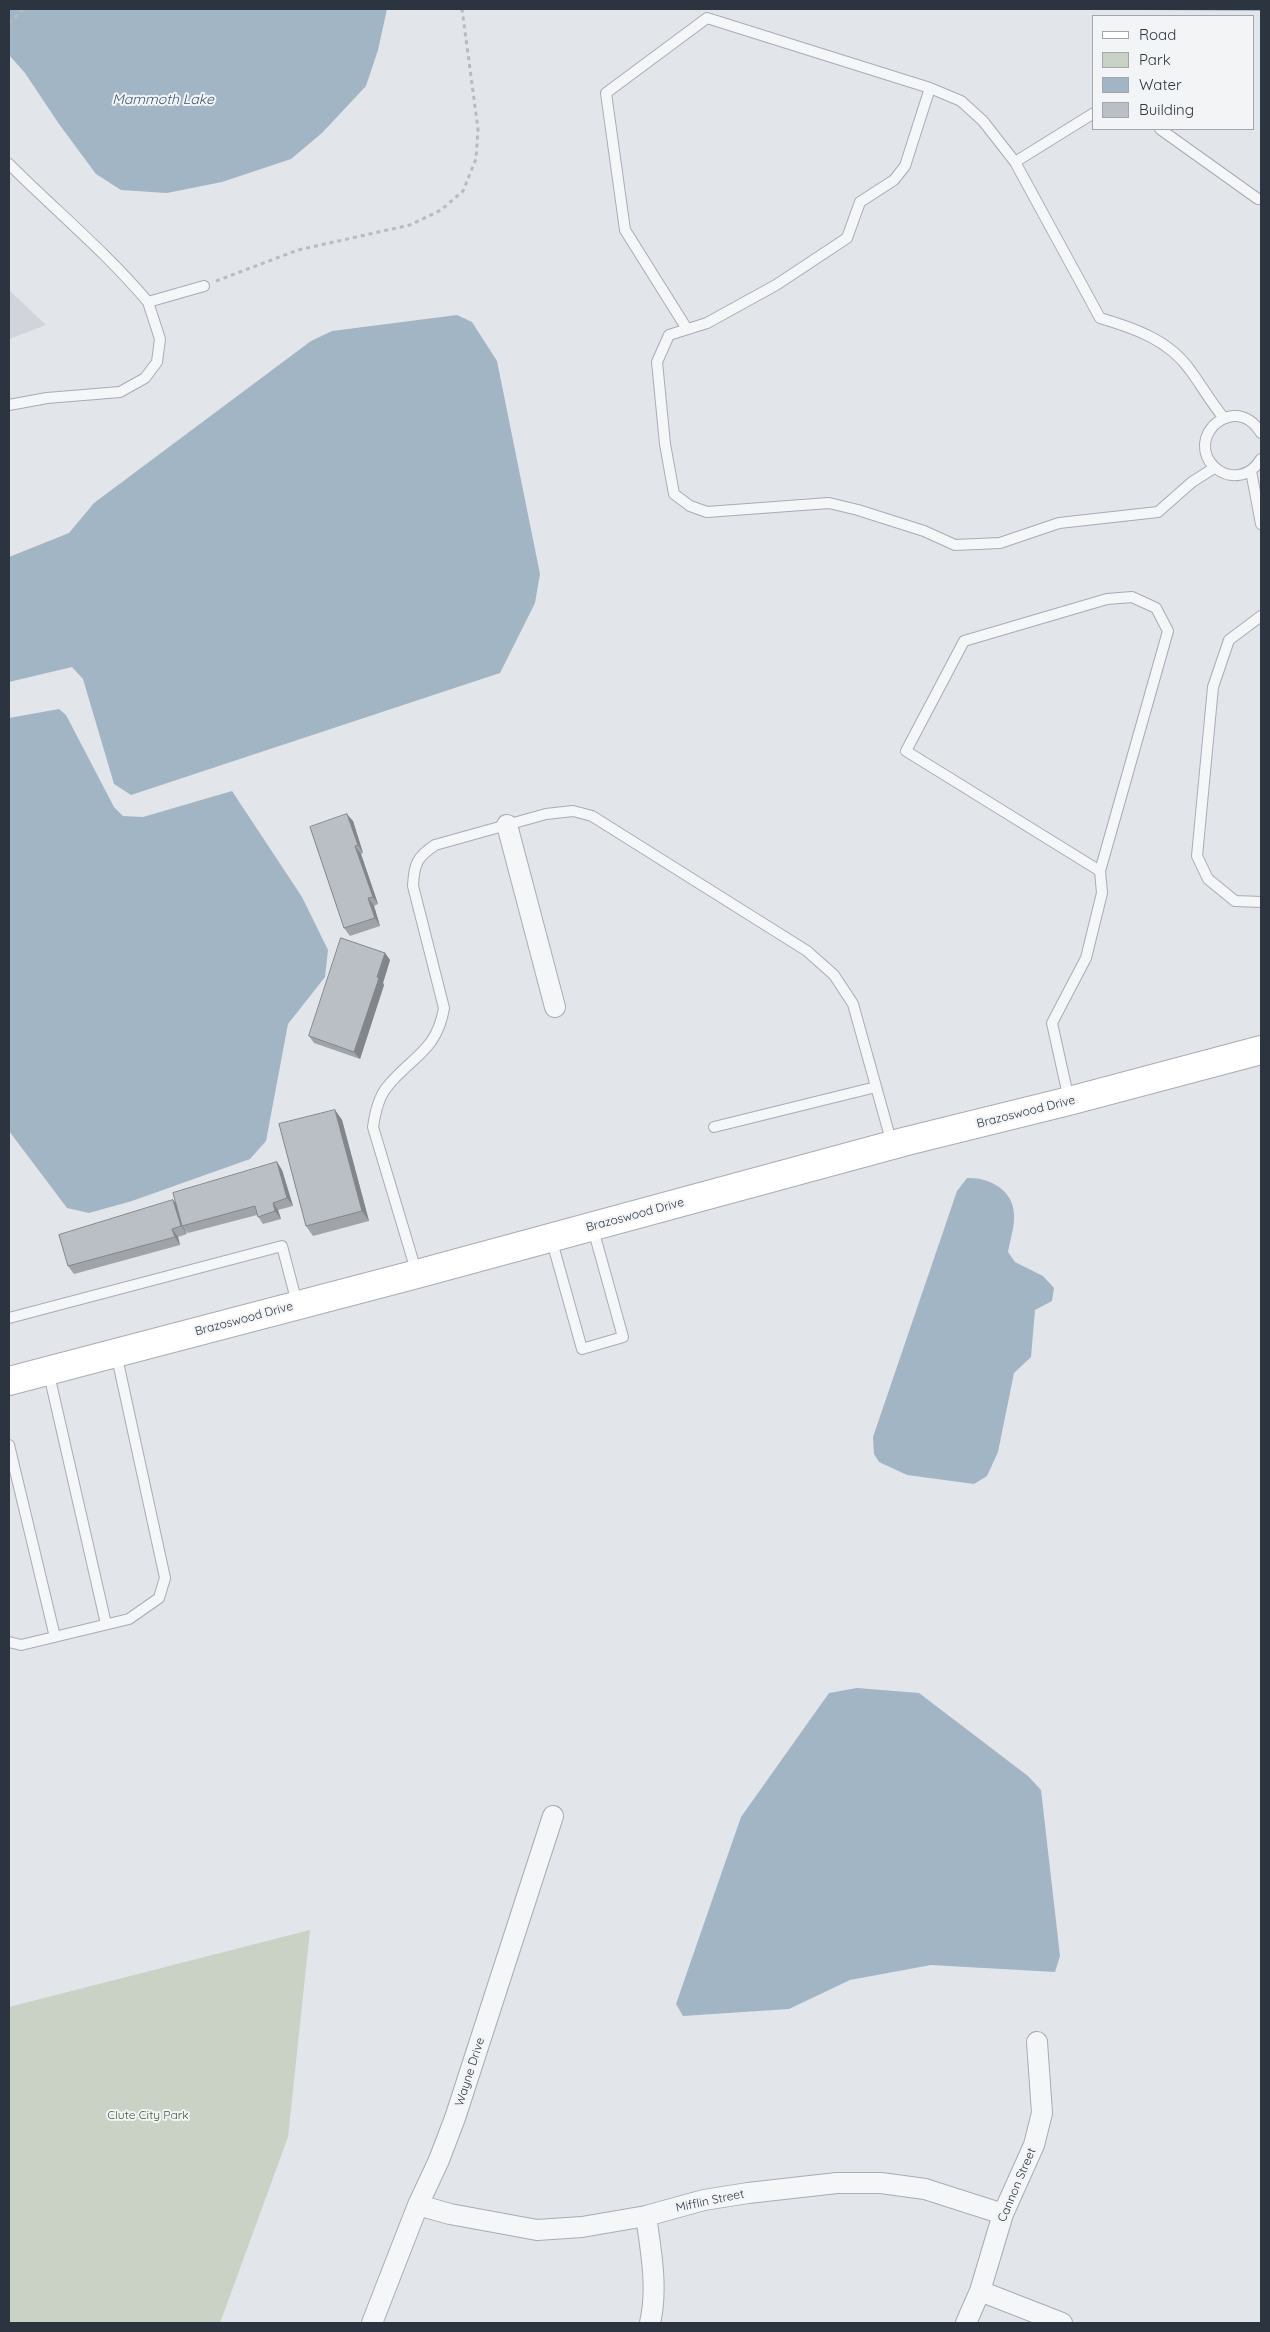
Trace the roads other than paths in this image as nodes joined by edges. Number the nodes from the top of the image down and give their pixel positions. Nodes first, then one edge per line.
1 (930, 88) junction
2 (1092, 114) edge
3 (1161, 130) edge
4 (1015, 162) junction
5 (9, 164) edge
6 (1261, 199) edge
7 (204, 286) road end
8 (148, 302) junction
9 (687, 329) junction
10 (9, 405) edge
11 (1224, 418) junction
12 (1261, 432) edge
13 (1261, 459) edge
14 (1214, 468) junction
15 (1251, 471) junction
16 (1261, 524) edge
17 (1261, 616) edge
18 (507, 825) junction
19 (1100, 871) junction
20 (1261, 902) edge
21 (555, 1007) dead end
22 (1261, 1050) edge
23 (876, 1088) junction
24 (1069, 1101) junction
25 (714, 1127) dead end
26 (892, 1145) junction
27 (592, 1226) junction
28 (551, 1237) junction
29 (417, 1274) junction
30 (298, 1305) junction
31 (9, 1318) edge
32 (116, 1352) junction
33 (48, 1370) junction
34 (9, 1381) edge
35 (9, 1445) edge
36 (106, 1624) junction
37 (55, 1637) junction
38 (9, 1642) edge
39 (553, 1816) dead end
40 (1037, 2042) dead end
41 (418, 2205) junction
42 (1003, 2214) junction
43 (646, 2216) junction
44 (980, 2291) junction
45 (372, 2323) edge
46 (650, 2323) edge
47 (966, 2323) edge
48 (1062, 2323) edge

1 - 4 lane
1 - 9 lane
1 - 9 lane
2 - 4 lane
3 - 6 lane
4 - 11 lane
5 - 8 lane
7 - 8 lane
8 - 10 lane
9 - 14 lane
11 - 12 lane
11 - 14 lane
13 - 15 lane
14 - 15 lane
15 - 16 lane
17 - 20 lane
18 - 21 street
18 - 23 lane
18 - 29 lane
19 - 19 lane
19 - 24 lane
22 - 24 street, Brazoswood Drive
23 - 25 lane
23 - 26 lane
24 - 26 street, Brazoswood Drive
26 - 27 street, Brazoswood Drive
27 - 28 street, Brazoswood Drive
27 - 28 lane
28 - 29 street, Brazoswood Drive
29 - 30 street, Brazoswood Drive
30 - 31 lane
30 - 32 street, Brazoswood Drive
32 - 33 street, Brazoswood Drive
32 - 36 lane
33 - 34 street, Brazoswood Drive
33 - 36 lane
35 - 37 lane
36 - 37 lane
37 - 38 lane
39 - 41 street, Wayne Drive
40 - 42 street, Cannon Street
41 - 43 street, Mifflin Street
41 - 45 street, Wayne Drive
42 - 43 street, Mifflin Street
42 - 44 street, Cannon Street
43 - 46 street
44 - 47 street, Cannon Street
44 - 48 street

